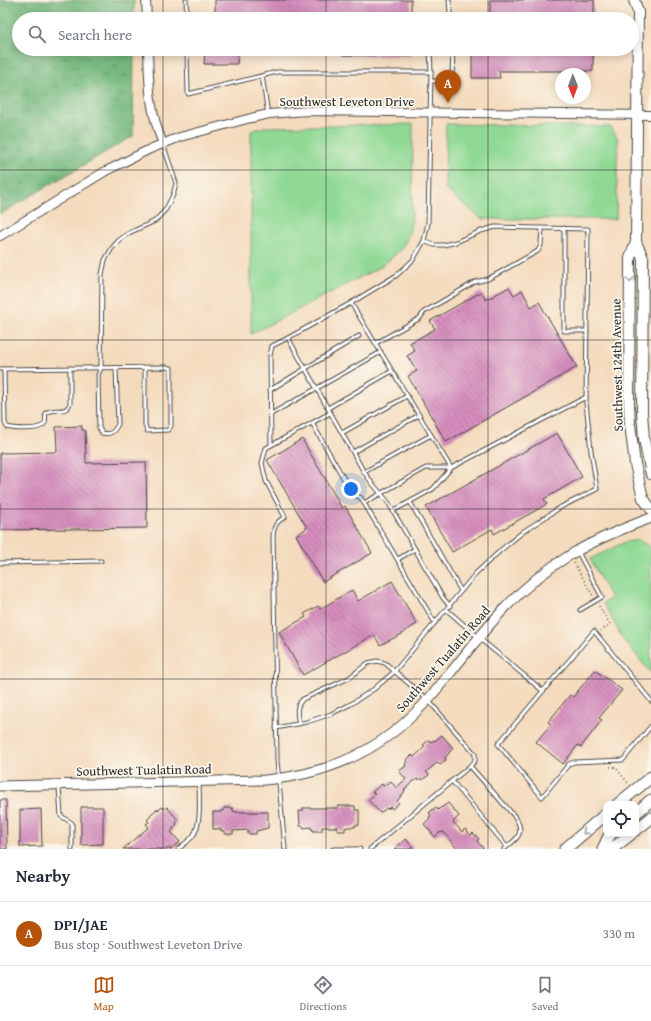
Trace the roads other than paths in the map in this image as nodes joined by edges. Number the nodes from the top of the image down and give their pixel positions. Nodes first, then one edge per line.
1 (146, 0) edge
2 (186, 0) edge
3 (449, 0) edge
4 (634, 0) edge
5 (642, 0) edge
6 (147, 12) edge
7 (187, 12) edge
8 (450, 12) edge
9 (638, 12) joint
10 (148, 56) edge
11 (187, 56) edge
12 (430, 56) edge
13 (453, 56) edge
14 (638, 56) edge
15 (431, 72) junction
16 (262, 76) junction
17 (431, 81) junction
18 (429, 112) junction
19 (268, 114) junction
20 (637, 115) junction
21 (651, 115) edge
22 (163, 144) junction
23 (542, 228) junction
24 (564, 228) junction
25 (0, 236) edge
26 (424, 240) junction
27 (636, 242) junction
28 (352, 302) junction
29 (587, 331) junction
30 (359, 336) dead end
31 (288, 338) junction
32 (376, 343) junction
33 (381, 352) junction
34 (145, 367) junction
35 (70, 368) junction
36 (101, 368) junction
37 (116, 368) junction
38 (2, 369) edge
39 (305, 369) junction
40 (392, 370) junction
41 (316, 388) junction
42 (270, 390) junction
43 (407, 396) junction
44 (586, 397) junction
45 (328, 408) junction
46 (330, 413) junction
47 (270, 414) junction
48 (419, 415) junction
49 (312, 423) junction
50 (342, 433) junction
51 (431, 435) junction
52 (271, 445) junction
53 (353, 452) junction
54 (451, 468) junction
55 (364, 472) junction
56 (651, 474) edge
57 (381, 493) junction
58 (364, 502) junction
59 (410, 502) junction
60 (651, 510) edge
61 (393, 512) junction
62 (651, 518) edge
63 (415, 549) junction
64 (577, 550) junction
65 (398, 560) junction
66 (101, 561) dead end
67 (0, 562) edge
68 (461, 591) junction
69 (450, 606) junction
70 (447, 610) junction
71 (580, 610) dead end
72 (435, 623) junction
73 (478, 638) junction
74 (394, 672) junction
75 (544, 691) junction
76 (428, 700) junction
77 (651, 701) edge
78 (299, 724) junction
79 (651, 726) edge
80 (276, 728) junction
81 (470, 766) junction
82 (651, 777) edge
83 (278, 779) junction
84 (452, 781) junction
85 (199, 782) junction
86 (59, 785) junction
87 (0, 786) edge
88 (651, 800) edge
89 (622, 801) edge
90 (639, 810) edge
91 (603, 817) edge
92 (651, 818) edge
93 (639, 828) edge
94 (609, 837) edge
95 (627, 837) edge
96 (506, 848) edge
97 (72, 849) edge
98 (178, 849) edge
99 (285, 849) edge
100 (333, 849) edge
101 (360, 849) edge
102 (370, 849) edge
103 (565, 849) edge
104 (603, 849) edge
105 (612, 849) edge

1 - 6 street
2 - 7 lane
3 - 8 lane
4 - 9 main road, Southwest 124th Avenue
5 - 9 main road, Southwest 124th Avenue
10 - 22 street
11 - 16 lane
12 - 15 lane
13 - 17 lane
14 - 20 main road, Southwest 124th Avenue
15 - 16 lane
15 - 17 lane
16 - 19 lane
17 - 18 lane
18 - 19 street, Southwest Leveton Drive
18 - 20 street, Southwest Leveton Drive
18 - 26 lane
19 - 22 street, Southwest Leveton Drive
20 - 21 street, Southwest Leveton Drive
20 - 27 main road, Southwest 124th Avenue
22 - 25 street, Southwest Leveton Drive
22 - 36 lane
23 - 24 lane
23 - 26 lane
23 - 32 lane
24 - 29 lane
24 - 29 lane
26 - 28 lane
27 - 56 main road, Southwest 124th Avenue
27 -> 60 main road, Southwest 124th Avenue
28 - 31 lane
28 - 32 lane
29 - 44 lane
30 - 39 lane
31 - 39 lane
31 - 42 lane
32 - 33 lane
33 - 40 lane
33 - 41 lane
34 - 34 lane
34 - 37 lane
35 - 36 lane
35 - 38 lane
35 - 38 lane
36 - 37 lane
36 - 37 lane
39 - 41 lane
39 - 42 lane
40 - 43 lane
40 - 45 lane
41 - 45 lane
41 - 47 lane
42 - 47 lane
43 - 48 lane
43 - 50 lane
44 - 54 lane
44 - 68 lane
45 - 46 lane
46 - 49 lane
46 - 50 lane
47 - 52 lane
48 - 51 lane
48 - 53 lane
49 - 52 lane
49 - 58 lane
50 - 53 lane
51 - 54 lane
51 - 55 lane
52 - 80 lane
53 - 55 lane
54 - 57 lane
54 - 59 lane
55 - 57 lane
57 - 58 lane
57 - 61 lane
58 - 65 lane
59 - 61 lane
59 - 68 lane
61 - 63 lane
62 - 64 main road, Southwest Tualatin Road
63 - 65 lane
63 - 69 lane
64 - 71 lane
64 - 73 main road, Southwest Tualatin Road
65 - 72 lane
66 - 67 lane
68 - 69 lane
69 - 70 lane
70 - 72 lane
70 - 73 lane
72 - 74 lane
73 - 75 lane
73 - 76 main road, Southwest Tualatin Road
74 - 76 lane
74 - 78 lane
74 - 78 lane
75 - 77 lane
75 - 79 lane
76 - 81 lane
76 - 83 main road, Southwest Tualatin Road
78 - 80 lane
80 - 83 lane
81 - 84 lane
81 - 96 lane
82 - 89 highway
83 - 85 main road, Southwest Tualatin Road
83 - 99 lane
84 - 96 lane
84 - 102 lane
85 - 86 main road, Southwest Tualatin Road
85 - 98 lane
86 - 87 main road, Southwest Tualatin Road
86 - 97 lane
88 - 90 highway
91 -> 103 highway
92 - 93 highway
94 - 104 highway
95 - 105 highway
100 - 101 lane

